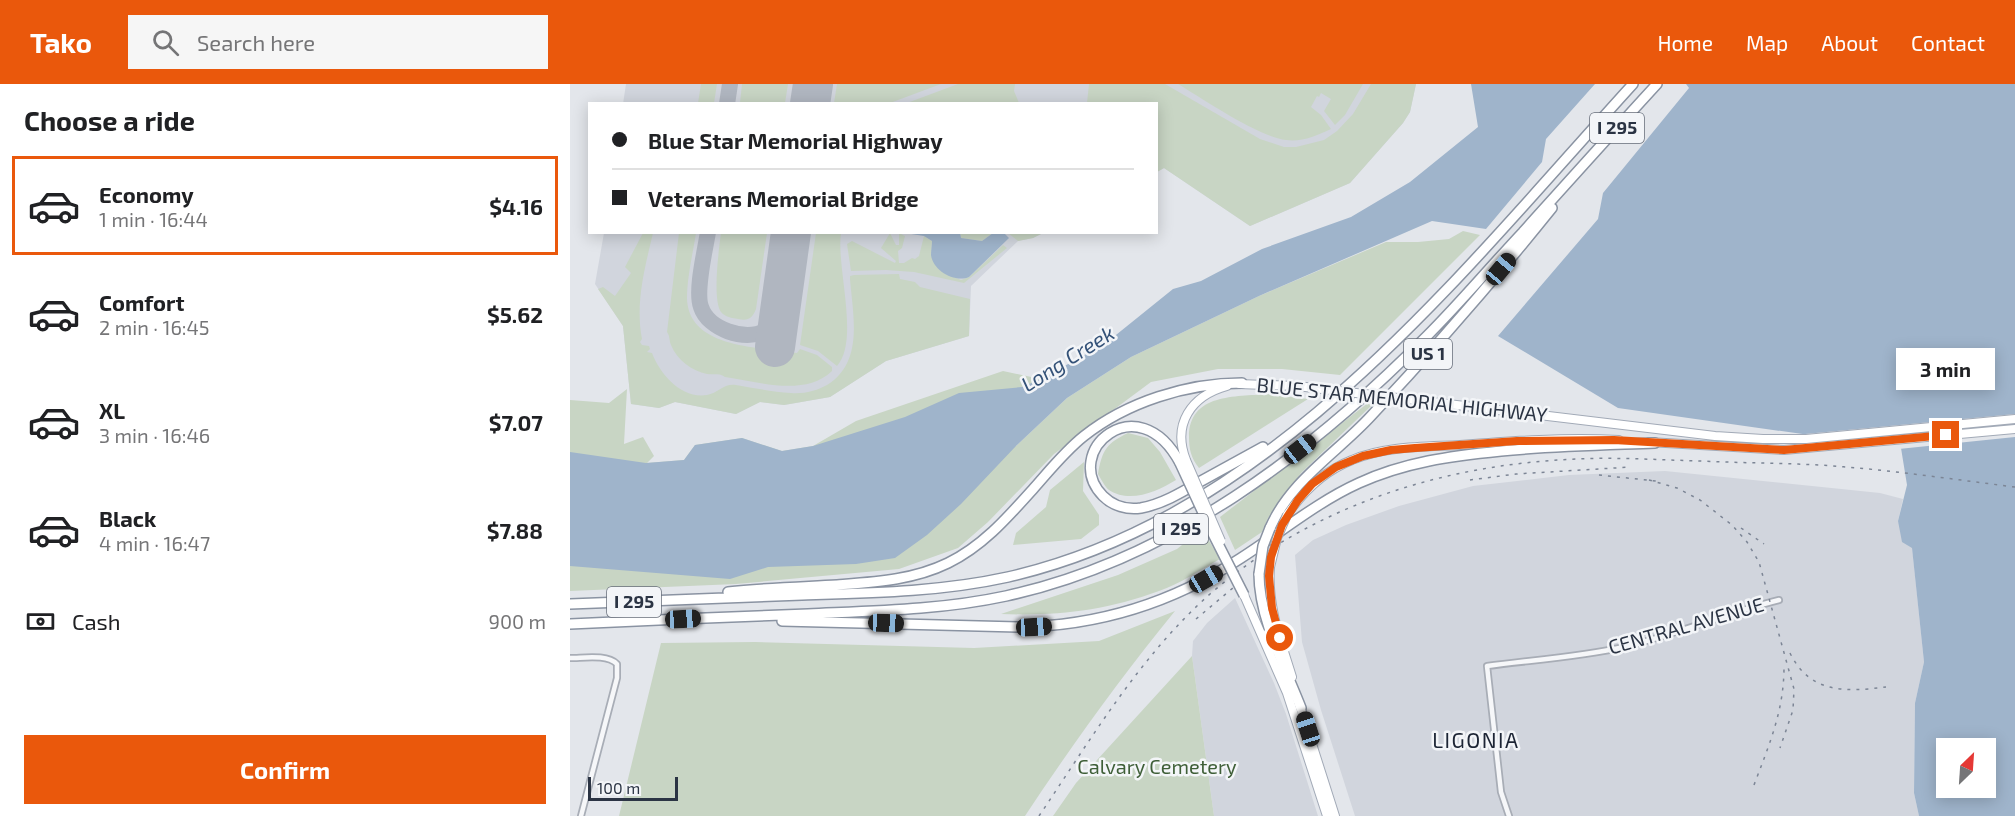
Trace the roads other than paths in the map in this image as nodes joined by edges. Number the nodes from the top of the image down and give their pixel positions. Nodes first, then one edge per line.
1 (1633, 84) edge
2 (1657, 84) edge
3 (1577, 172) junction
4 (1242, 383) junction
5 (2015, 419) edge
6 (1297, 428) junction
7 (2015, 429) edge
8 (1655, 443) junction
9 (1183, 462) junction
10 (1244, 595) joint
11 (697, 599) junction
12 (1779, 600) dead end
13 (570, 604) edge
14 (659, 620) junction
15 (570, 624) edge
16 (570, 658) edge
17 (1301, 708) junction
18 (581, 816) edge
19 (1327, 816) edge
20 (1335, 816) edge
21 (1509, 816) edge

1 - 6 highway, I 295
2 - 3 highway, I 295
3 - 14 highway, I 295
3 - 17 highway, US 1, bridge
4 - 5 main road, BLUE STAR MEMORIAL HIGHWAY, bridge
4 - 9 main road, BLUE STAR MEMORIAL HIGHWAY
4 - 11 highway
6 - 9 highway
6 - 11 highway, I 295
7 - 8 main road, BLUE STAR MEMORIAL HIGHWAY
8 - 14 highway
8 - 17 main road, BLUE STAR MEMORIAL HIGHWAY, bridge
9 - 10 highway, bridge
10 - 19 main road
11 - 13 highway, I 295
12 - 21 street, CENTRAL AVENUE
14 - 15 highway, I 295
16 - 18 street
17 - 20 main road, BLUE STAR MEMORIAL HIGHWAY / US 1

